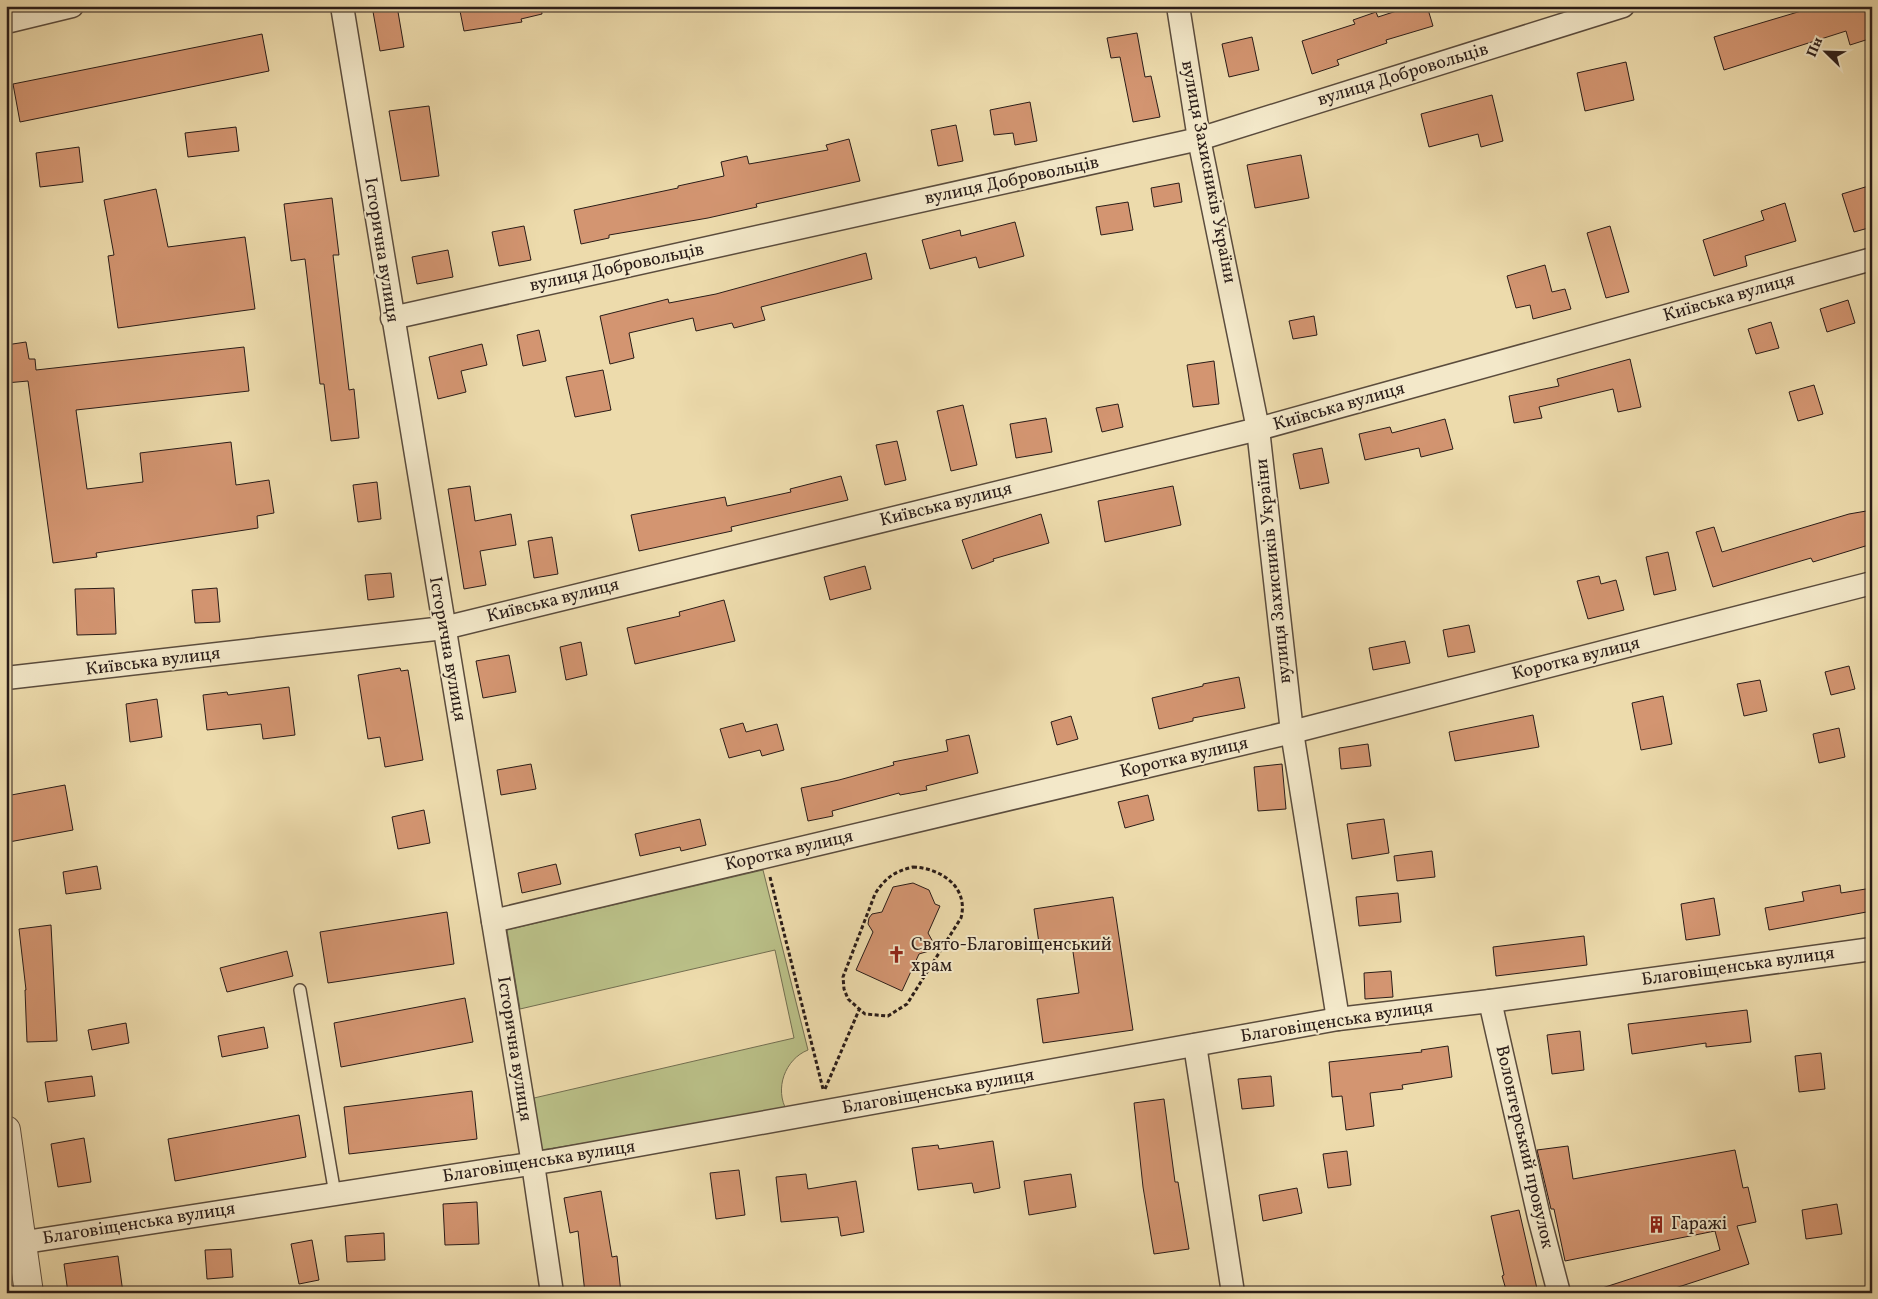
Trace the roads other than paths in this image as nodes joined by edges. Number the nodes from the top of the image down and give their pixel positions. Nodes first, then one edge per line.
1 (72, 6) edge
2 (342, 6) edge
3 (1178, 6) edge
4 (1623, 6) edge
5 (6, 22) edge
6 (1199, 139) junction
7 (1872, 259) edge
8 (392, 318) junction
9 (1258, 429) junction
10 (1872, 583) edge
11 (444, 628) junction
12 (6, 678) edge
13 (1292, 732) junction
14 (492, 921) junction
15 (1872, 949) edge
16 (300, 990) dead end
17 (1490, 1001) junction
18 (1338, 1019) junction
19 (1195, 1045) junction
20 (6, 1130) edge
21 (533, 1164) junction
22 (335, 1194) junction
23 (14, 1243) edge
24 (29, 1293) edge
25 (552, 1293) edge
26 (1233, 1293) edge
27 (1560, 1293) edge

1 - 5 street
2 - 8 street, Історична вулиця
3 - 6 street, вулиця Захисників України
4 - 6 street, вулиця Добровольців
6 - 8 street, вулиця Добровольців
6 - 9 street, вулиця Захисників України
7 - 9 street, Київська вулиця
8 - 11 street, Історична вулиця
9 - 11 street, Київська вулиця
9 - 13 street, вулиця Захисників України
10 - 13 street, Коротка вулиця
11 - 12 street, Київська вулиця
11 - 14 street, Історична вулиця
13 - 14 street, Коротка вулиця
13 - 18 street, вулиця Захисників України
14 - 21 street, Історична вулиця
15 - 17 street, Благовіщенська вулиця
16 - 22 lane
17 - 18 street, Благовіщенська вулиця
17 - 27 street, Волонтерський провулок
18 - 19 street, Благовіщенська вулиця
19 - 21 street, Благовіщенська вулиця
19 - 26 street
20 - 23 street
21 - 22 street, Благовіщенська вулиця
21 - 25 street, Історична вулиця
22 - 23 street, Благовіщенська вулиця
23 - 24 street

